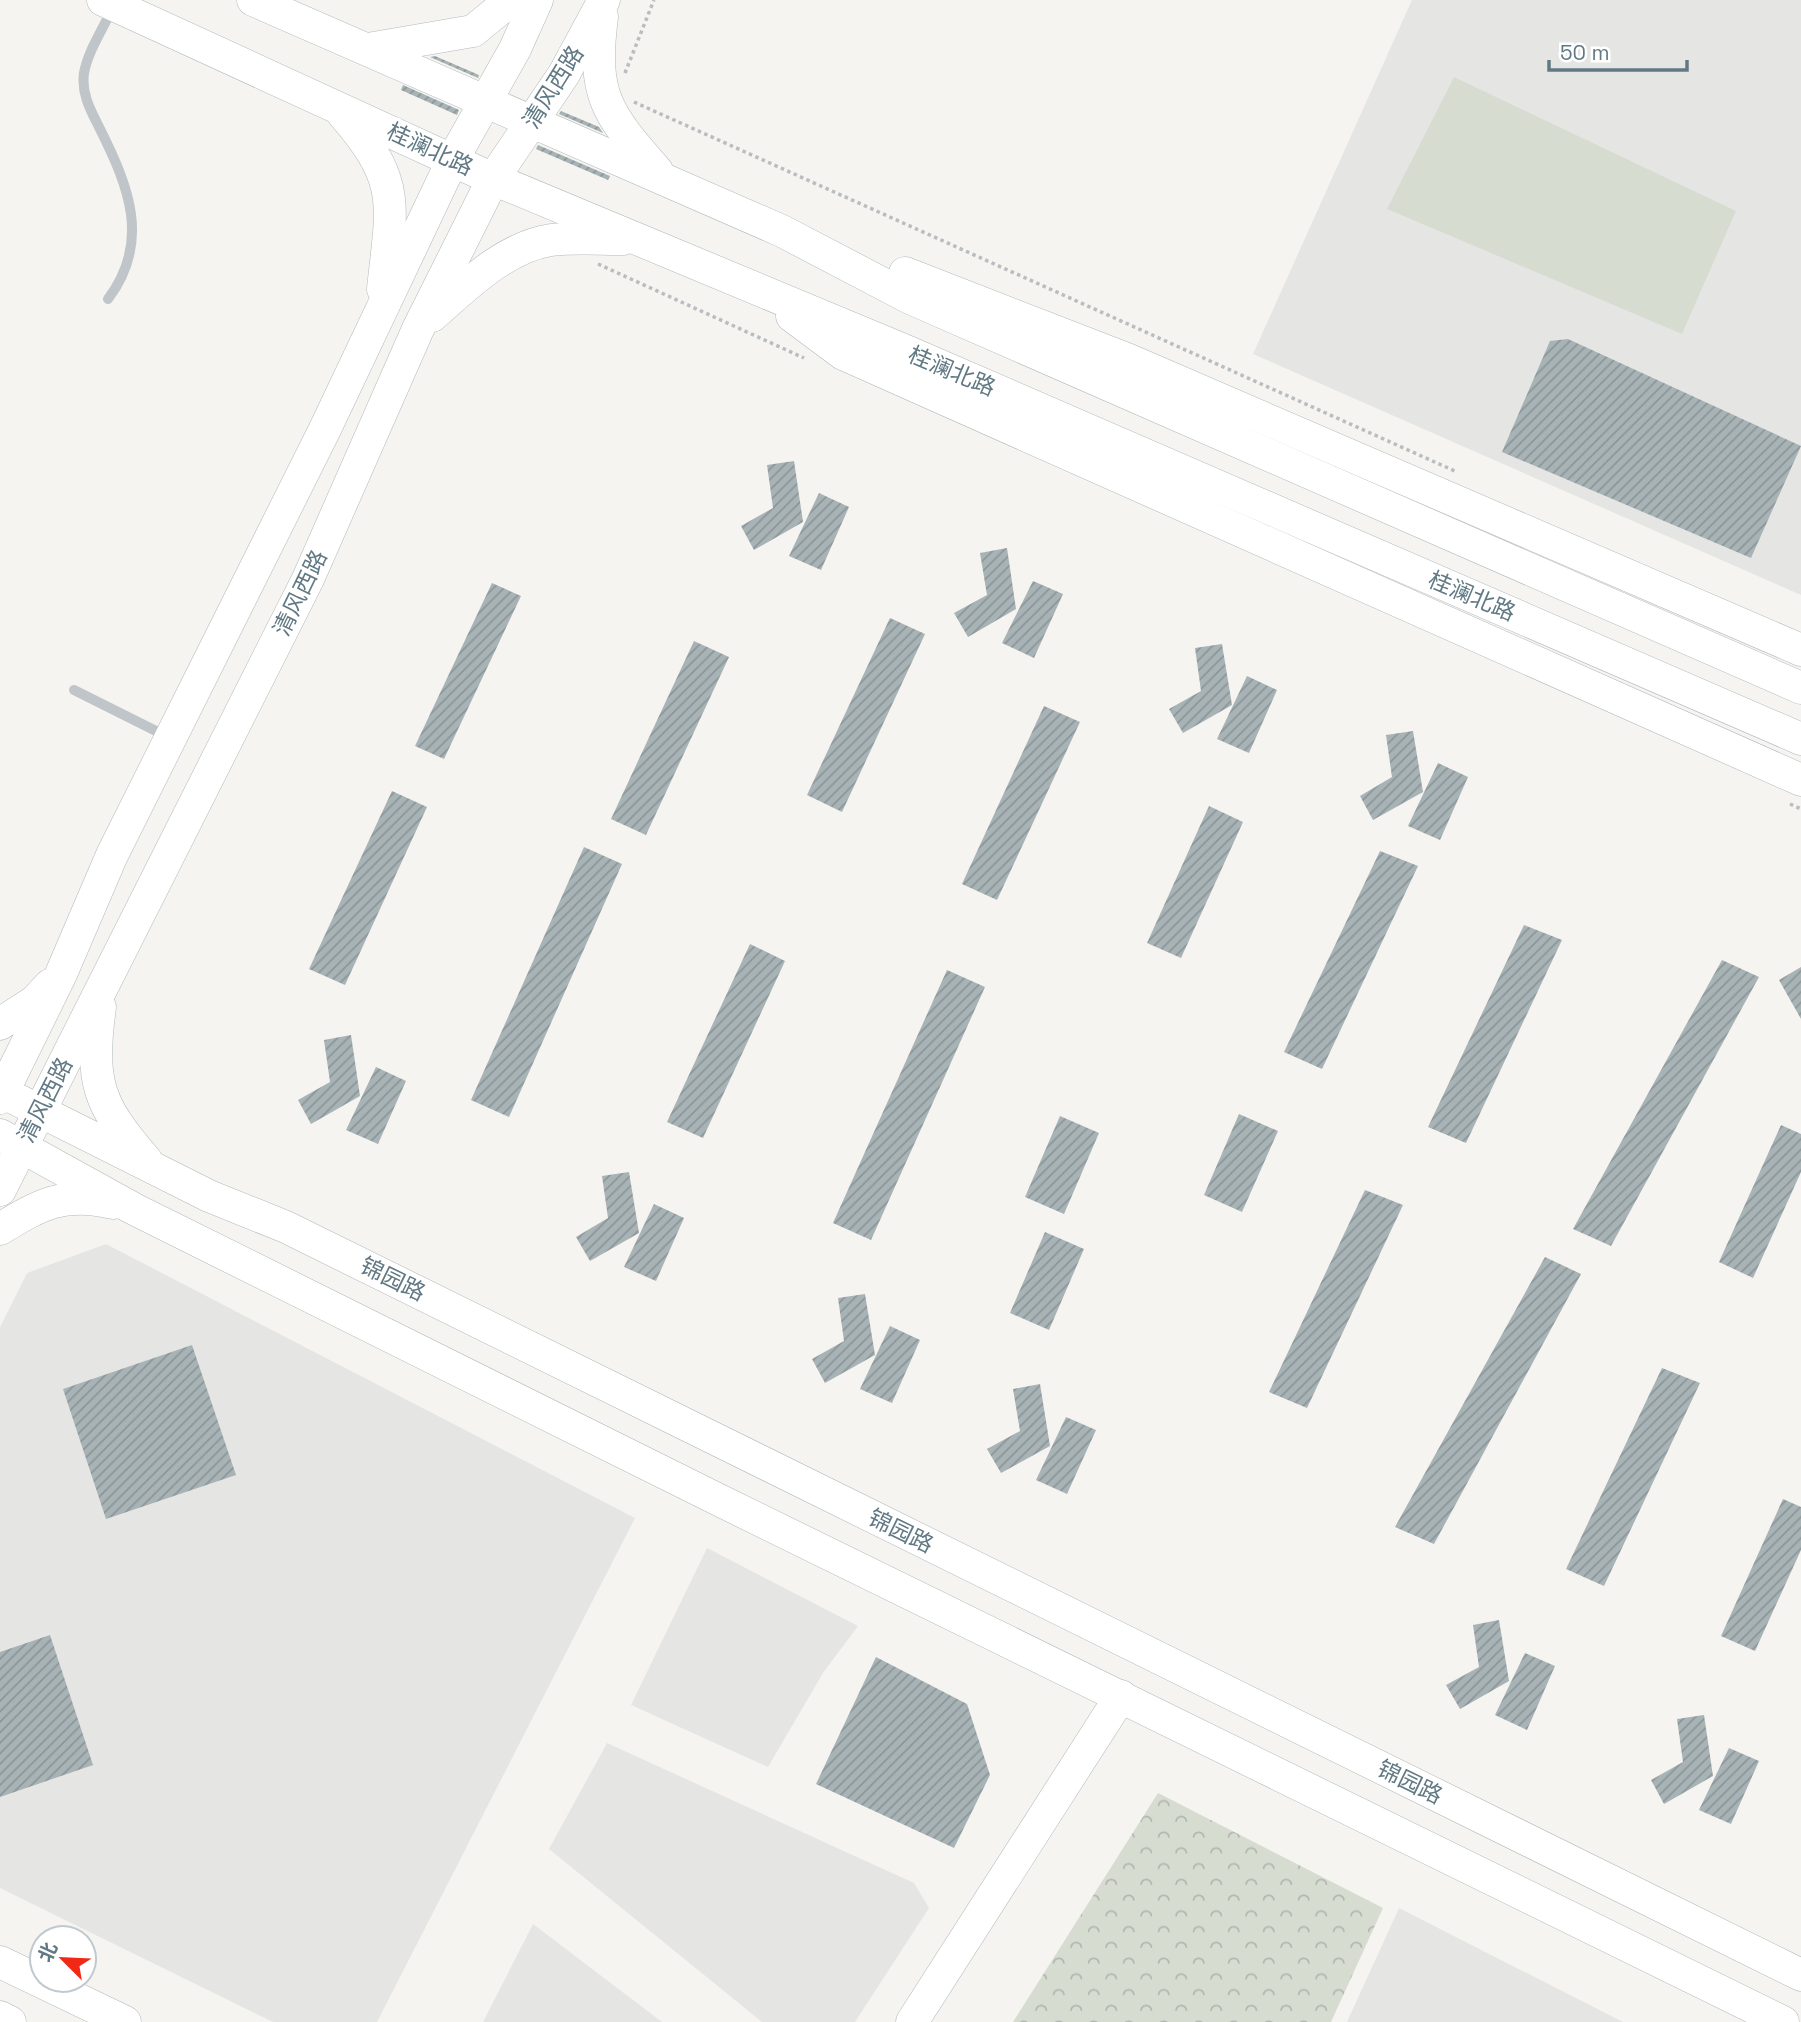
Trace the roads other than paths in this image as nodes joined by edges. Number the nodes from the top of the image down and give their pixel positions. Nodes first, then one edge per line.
1 (253, 0) edge
2 (512, 0) edge
3 (537, 0) edge
4 (604, 0) edge
5 (104, 2) edge
6 (367, 49) junction
7 (486, 100) junction
8 (338, 107) junction
9 (532, 121) junction
10 (453, 159) junction
11 (494, 178) junction
12 (664, 180) junction
13 (782, 231) junction
14 (635, 238) junction
15 (751, 287) junction
16 (108, 299) dead end
17 (380, 314) junction
18 (418, 328) junction
19 (1801, 650) edge
20 (1801, 688) edge
21 (74, 690) dead end
22 (171, 738) junction
23 (1801, 739) edge
24 (1801, 780) edge
25 (61, 974) junction
26 (103, 985) junction
27 (0, 1024) edge
28 (1, 1094) edge
29 (40, 1111) junction
30 (11, 1140) edge
31 (154, 1170) junction
32 (0, 1190) edge
33 (134, 1209) junction
34 (0, 1229) edge
35 (1121, 1696) junction
36 (0, 1962) edge
37 (1801, 1975) edge
38 (0, 2017) edge
39 (10, 2022) edge
40 (125, 2022) edge
41 (912, 2022) edge
42 (1783, 2022) edge

1 - 6 main road, 桂澜北路
2 - 6 main road
3 - 7 main road, 清风西路
4 - 9 main road, 清风西路
4 - 12 main road
5 - 8 main road, 桂澜北路
5 - 16 lane
6 - 7 main road, 桂澜北路
7 - 9 main road, 桂澜北路
7 - 10 main road, 清风西路
8 - 10 main road, 桂澜北路
8 - 17 main road
9 - 11 main road, 清风西路
9 - 12 main road, 桂澜北路
10 - 11 main road, 桂澜北路
10 - 17 main road, 清风西路
11 - 14 main road, 桂澜北路
11 - 18 main road, 清风西路
12 - 13 main road, 桂澜北路
13 - 19 main road
13 - 20 main road, 桂澜北路
14 - 15 main road, 桂澜北路
14 - 18 main road
15 - 23 main road, 桂澜北路
15 - 24 main road
17 - 22 main road, 清风西路
18 - 26 main road, 清风西路
21 - 22 lane
22 - 25 main road, 清风西路
25 - 27 main road
25 - 28 main road, 清风西路
26 - 29 main road, 清风西路
26 - 31 main road
28 - 29 main road, 锦园路
29 - 30 main road, 清风西路
29 - 31 main road, 锦园路
30 - 32 main road, 清风西路
30 - 33 main road
31 - 37 main road, 锦园路
33 - 34 main road
33 - 35 main road
35 - 41 main road
35 - 42 main road
36 - 40 main road
38 - 39 main road

